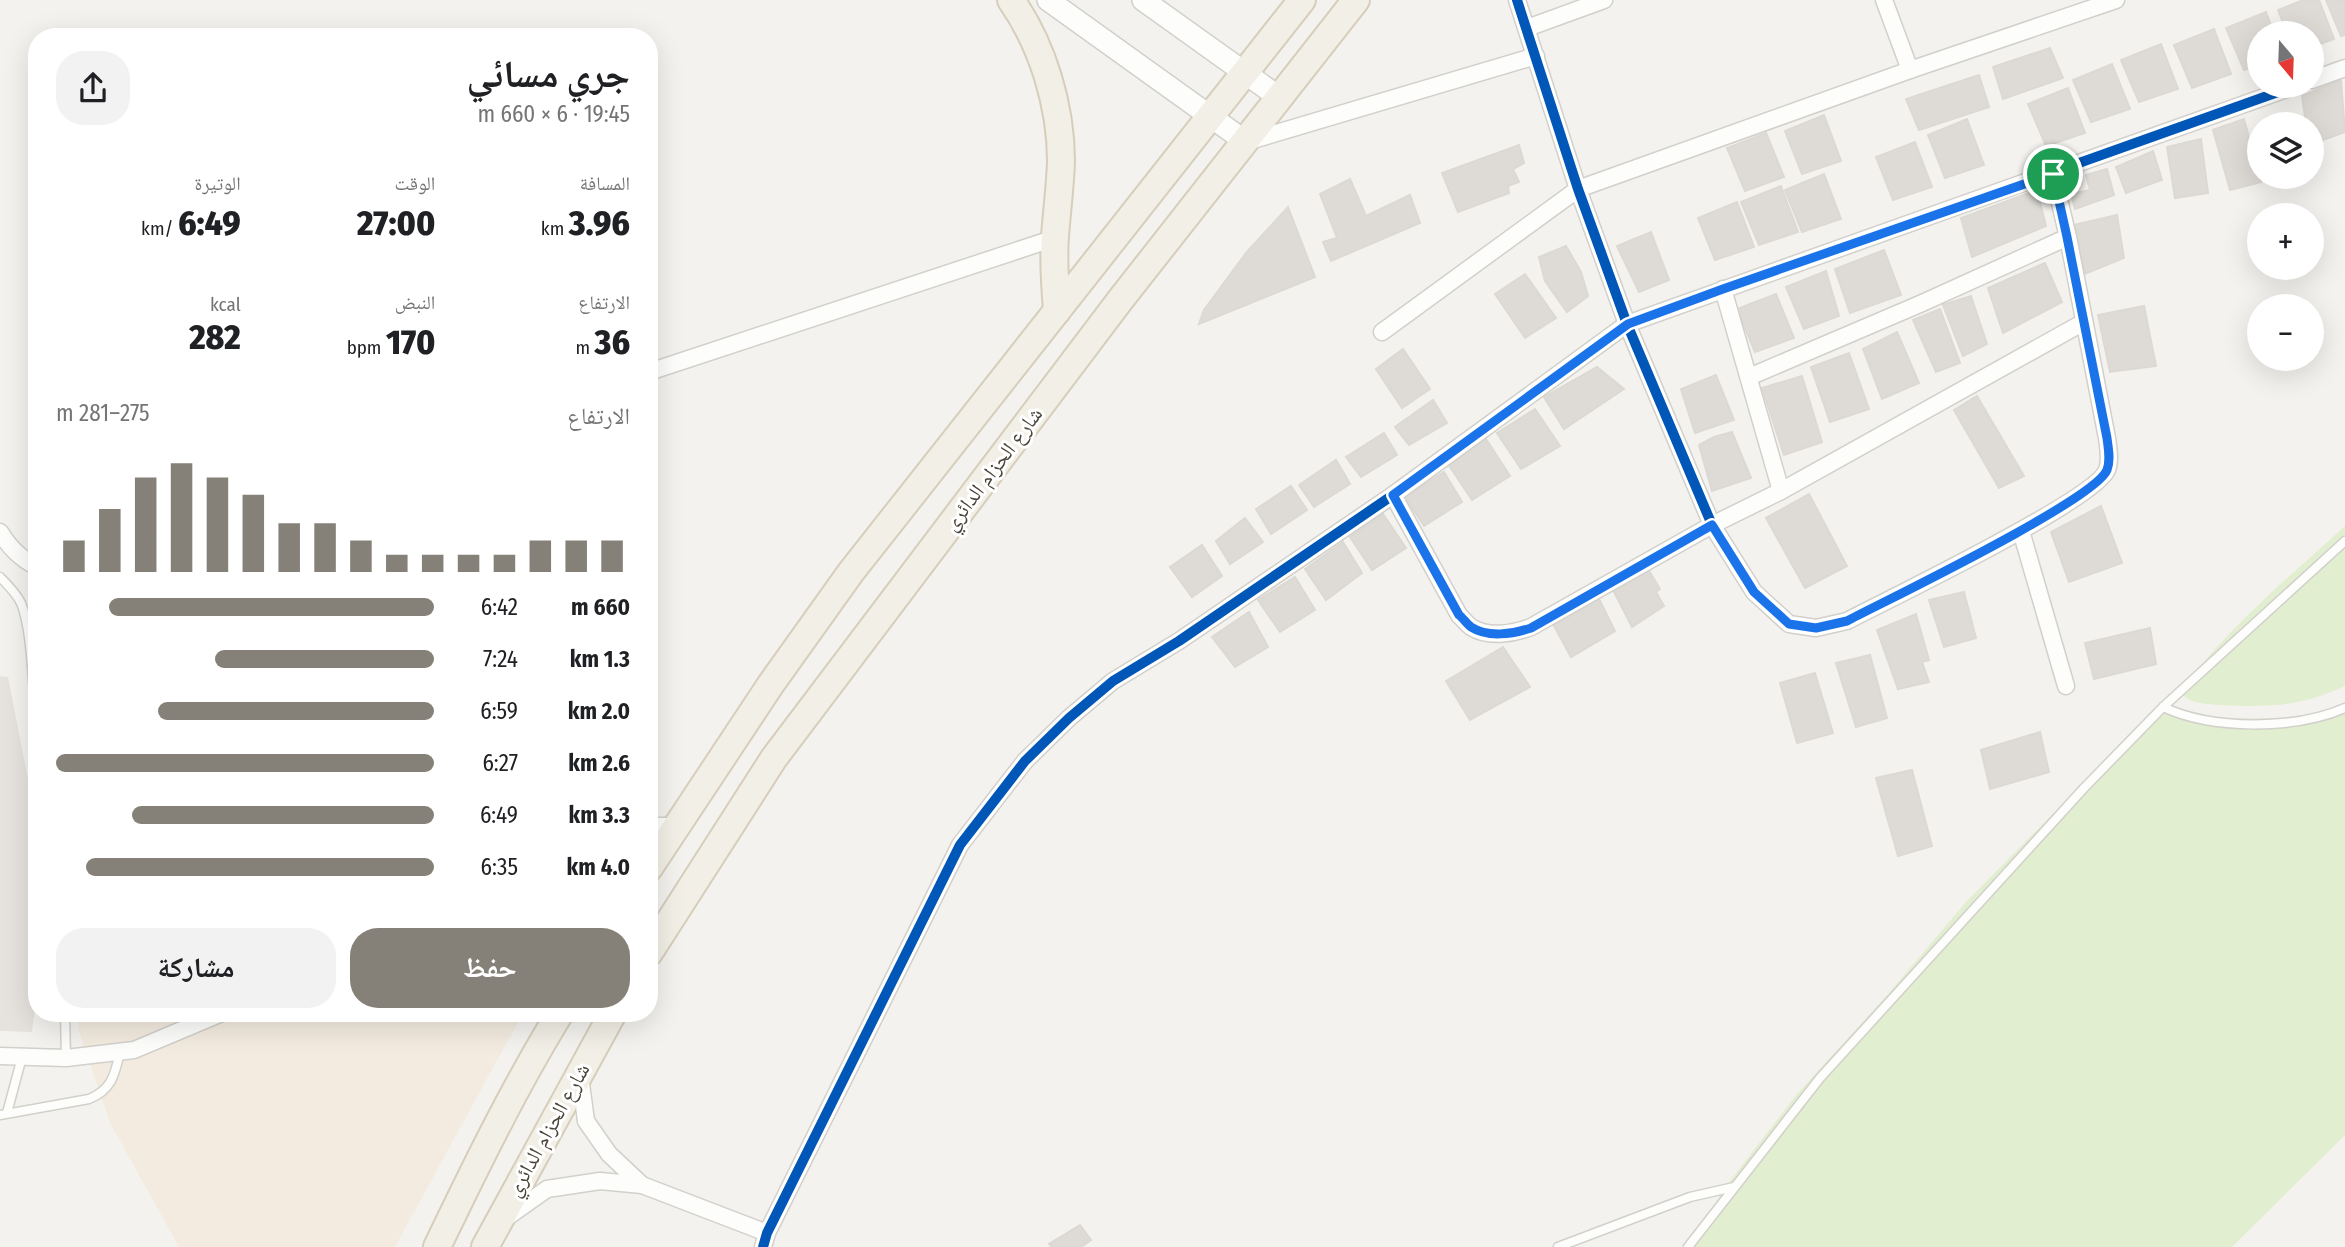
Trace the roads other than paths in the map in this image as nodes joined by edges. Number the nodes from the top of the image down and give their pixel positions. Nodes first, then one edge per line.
1 (1011, 0) edge
2 (1048, 0) edge
3 (1143, 0) edge
4 (1302, 0) edge
5 (1356, 0) edge
6 (1517, 0) edge
7 (1604, 0) edge
8 (1884, 0) edge
9 (2116, 0) edge
10 (1527, 28) junction
11 (1536, 56) junction
12 (2345, 68) edge
13 (1910, 70) junction
14 (1244, 72) junction
15 (2324, 76) edge
16 (1280, 98) junction
17 (2262, 98) edge
18 (1210, 116) junction
19 (1246, 142) junction
20 (2053, 174) junction
21 (1578, 189) junction
22 (2067, 237) junction
23 (1055, 238) junction
24 (1723, 289) junction
25 (1056, 311) junction
26 (2084, 322) junction
27 (1628, 324) junction
28 (1382, 332) dead end
29 (658, 369) edge
30 (1749, 377) junction
31 (1781, 491) junction
32 (1393, 495) junction
33 (1712, 525) junction
34 (2021, 531) junction
35 (0, 532) edge
36 (2345, 541) edge
37 (28, 561) edge
38 (0, 577) edge
39 (28, 641) edge
40 (2066, 686) dead end
41 (2163, 707) junction
42 (2345, 708) edge
43 (658, 826) edge
44 (676, 826) junction
45 (658, 854) edge
46 (658, 939) edge
47 (65, 1022) edge
48 (201, 1022) edge
49 (555, 1022) edge
50 (608, 1022) edge
51 (120, 1052) junction
52 (0, 1056) edge
53 (22, 1057) junction
54 (66, 1058) junction
55 (579, 1074) junction
56 (4, 1114) edge
57 (642, 1185) junction
58 (1734, 1187) junction
59 (490, 1236) edge
60 (765, 1240) edge
61 (437, 1247) edge
62 (1558, 1247) edge
63 (1688, 1247) edge

1 - 23 main road
2 - 18 street
3 - 14 street
4 - 14 main road
5 - 16 main road, شارع الحزام الدائري
6 - 10 street
7 - 10 street
8 - 13 street
9 - 13 street
10 - 11 street
11 - 19 street
11 - 21 street
12 - 15 street
13 - 21 street
14 - 16 street
14 - 18 main road
16 - 19 main road, شارع الحزام الدائري
17 - 20 street
18 - 19 street
18 - 25 main road
19 - 46 main road, شارع الحزام الدائري
20 - 22 street
20 - 24 street
21 - 27 street
21 - 28 street
22 - 26 street
22 - 30 street
23 - 25 main road
23 - 29 street
24 - 27 street
24 - 30 street
25 - 44 main road
26 - 31 street
26 - 34 street
27 - 32 street
27 - 33 street
30 - 31 street
31 - 33 street
32 - 33 street
32 - 60 street
33 - 34 street
34 - 40 street
35 - 37 street
36 - 41 lane
38 - 39 lane
41 - 42 lane
41 - 58 lane
43 - 44 street
44 - 45 main road
47 - 54 lane
48 - 51 street
49 - 61 main road
50 - 55 main road, شارع الحزام الدائري
51 - 54 street
51 - 56 lane
52 - 53 street
53 - 54 street
53 - 56 lane
55 - 57 street
55 - 59 main road, شارع الحزام الدائري
57 - 59 street
57 - 60 street
58 - 62 lane
58 - 63 lane

